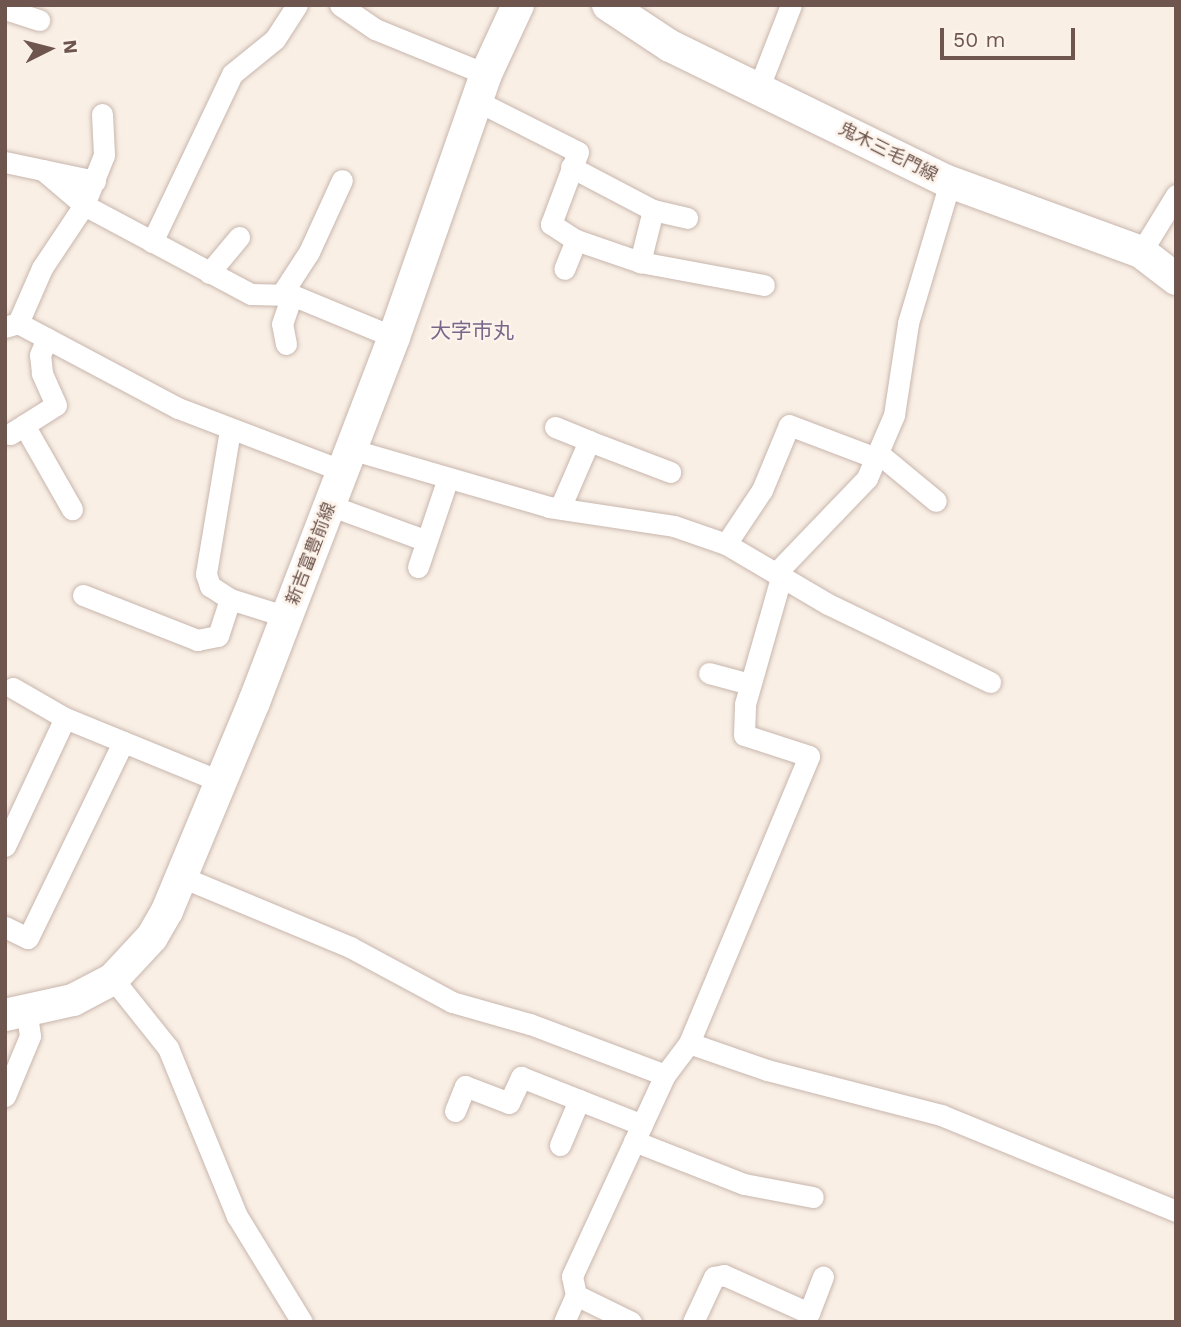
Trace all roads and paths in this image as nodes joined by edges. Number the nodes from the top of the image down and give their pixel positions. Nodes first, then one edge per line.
1 (297, 5) edge
2 (341, 5) edge
3 (518, 5) edge
4 (608, 5) edge
5 (791, 5) edge
6 (5, 9) edge
7 (39, 20) dead end
8 (481, 87) junction
9 (759, 87) junction
10 (102, 114) dead end
11 (5, 162) edge
12 (571, 167) junction
13 (43, 170) junction
14 (342, 180) dead end
15 (96, 181) junction
16 (950, 182) junction
17 (1176, 195) edge
18 (84, 205) junction
19 (653, 210) junction
20 (687, 218) dead end
21 (239, 237) dead end
22 (576, 240) junction
23 (152, 242) junction
24 (1141, 252) junction
25 (640, 262) junction
26 (564, 268) dead end
27 (209, 273) junction
28 (1176, 279) edge
29 (764, 285) dead end
30 (286, 295) junction
31 (12, 325) edge
32 (394, 337) junction
33 (47, 338) junction
34 (286, 344) dead end
35 (555, 427) dead end
36 (229, 430) junction
37 (589, 441) junction
38 (877, 455) junction
39 (346, 460) junction
40 (670, 472) dead end
41 (447, 481) junction
42 (936, 501) dead end
43 (330, 505) junction
44 (560, 508) junction
45 (72, 509) dead end
46 (427, 541) junction
47 (726, 544) junction
48 (418, 567) dead end
49 (780, 573) junction
50 (83, 595) dead end
51 (230, 599) junction
52 (287, 617) junction
53 (709, 673) dead end
54 (990, 682) dead end
55 (750, 684) junction
56 (13, 688) dead end
57 (65, 718) junction
58 (123, 742) junction
59 (219, 781) junction
60 (5, 846) edge
61 (182, 877) junction
62 (5, 928) edge
63 (113, 979) junction
64 (16, 1014) edge
65 (690, 1043) junction
66 (665, 1075) junction
67 (5, 1096) edge
68 (579, 1100) junction
69 (455, 1111) dead end
70 (638, 1133) junction
71 (560, 1145) dead end
72 (813, 1197) dead end
73 (1176, 1211) edge
74 (822, 1277) dead end
75 (576, 1295) junction
76 (302, 1322) edge
77 (564, 1322) edge
78 (631, 1322) edge
79 (693, 1322) edge

1 - 23 street
2 - 8 street
3 - 8 main road, 新吉富豊前線
4 - 9 main road, 鬼木三毛門線
5 - 9 street
6 - 7 street
8 - 12 street
8 - 32 main road, 新吉富豊前線
9 - 16 main road, 鬼木三毛門線
10 - 15 street
11 - 13 street
12 - 19 street
12 - 22 street
13 - 15 street
13 - 18 street
14 - 30 street
15 - 18 street
16 - 24 main road, 鬼木三毛門線
16 - 38 street
17 - 24 street
18 - 23 street
18 - 31 street
19 - 20 street
19 - 25 street
21 - 27 street
22 - 25 street
22 - 26 street
23 - 27 street
24 - 28 main road, 鬼木三毛門線
25 - 29 street
27 - 30 street
30 - 32 street
30 - 34 street
31 - 33 street
32 - 39 main road, 新吉富豊前線
33 - 36 street
33 - 45 street
35 - 37 street
36 - 39 street
36 - 51 street
37 - 40 street
37 - 44 street
38 - 42 street
38 - 47 street
38 - 49 street
39 - 41 street
39 - 43 main road, 新吉富豊前線
41 - 44 street
41 - 46 street
43 - 46 street
43 - 52 main road, 新吉富豊前線
44 - 47 street
46 - 48 street
47 - 49 street
49 - 54 street
49 - 55 street
50 - 51 street
51 - 52 street
52 - 59 main road, 新吉富豊前線
53 - 55 street
55 - 65 street
56 - 57 street
57 - 58 street
57 - 60 street
58 - 59 street
58 - 62 street
59 - 61 main road, 新吉富豊前線
61 - 63 main road, 新吉富豊前線
61 - 66 street
63 - 64 main road, 新吉富豊前線
63 - 76 street
64 - 67 street
65 - 66 street
65 - 73 street
66 - 70 street
68 - 69 street
68 - 70 street
68 - 71 street
70 - 72 street
70 - 75 street
74 - 79 street
75 - 77 street
75 - 78 street

